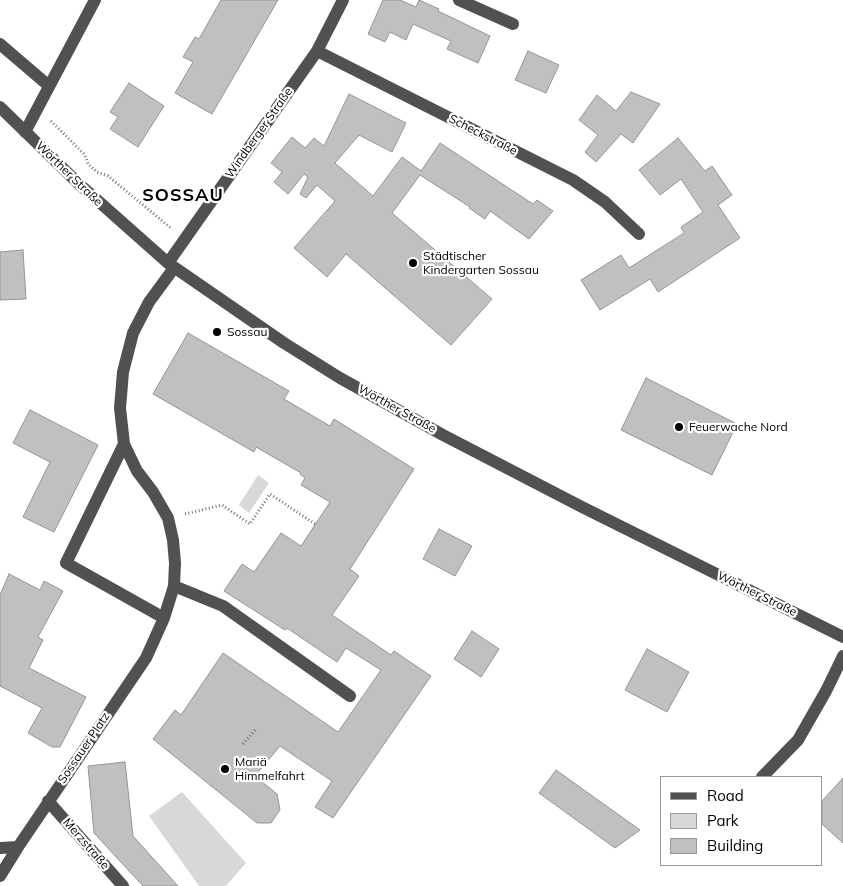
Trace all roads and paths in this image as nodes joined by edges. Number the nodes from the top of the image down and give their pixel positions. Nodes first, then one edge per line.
1 (95, 0) edge
2 (343, 0) edge
3 (459, 0) edge
4 (513, 24) dead end
5 (0, 44) edge
6 (317, 50) junction
7 (49, 86) junction
8 (0, 107) edge
9 (38, 107) junction
10 (25, 132) junction
11 (639, 234) dead end
12 (184, 239) junction
13 (171, 265) junction
14 (124, 444) junction
15 (168, 518) junction
16 (316, 524) dead end
17 (174, 586) junction
18 (164, 618) junction
19 (843, 637) edge
20 (843, 656) edge
21 (350, 696) dead end
22 (256, 729) dead end
23 (243, 744) dead end
24 (763, 776) edge
25 (48, 801) junction
26 (18, 847) junction
27 (0, 848) edge
28 (0, 876) edge
29 (123, 886) edge

1 - 7 street
2 - 6 street, Windberger Straße
3 - 4 street
5 - 7 street
6 - 11 street, Scheckstraße
6 - 12 street, Windberger Straße
7 - 9 street
8 - 10 street, Wörther Straße
9 - 10 street
9 - 12 path
10 - 13 street, Wörther Straße
12 - 13 street, Windberger Straße
13 - 14 street, Sossauer Platz
13 - 19 street, Wörther Straße
14 - 15 street, Sossauer Platz
14 - 18 street
15 - 16 path
15 - 17 street, Sossauer Platz
17 - 18 street, Sossauer Platz
17 - 21 street
18 - 25 street, Sossauer Platz
20 - 24 street
22 - 23 path
25 - 26 street, Sossauer Platz
25 - 29 street, Merzstraße
26 - 27 street
26 - 28 street, Sossauer Platz

